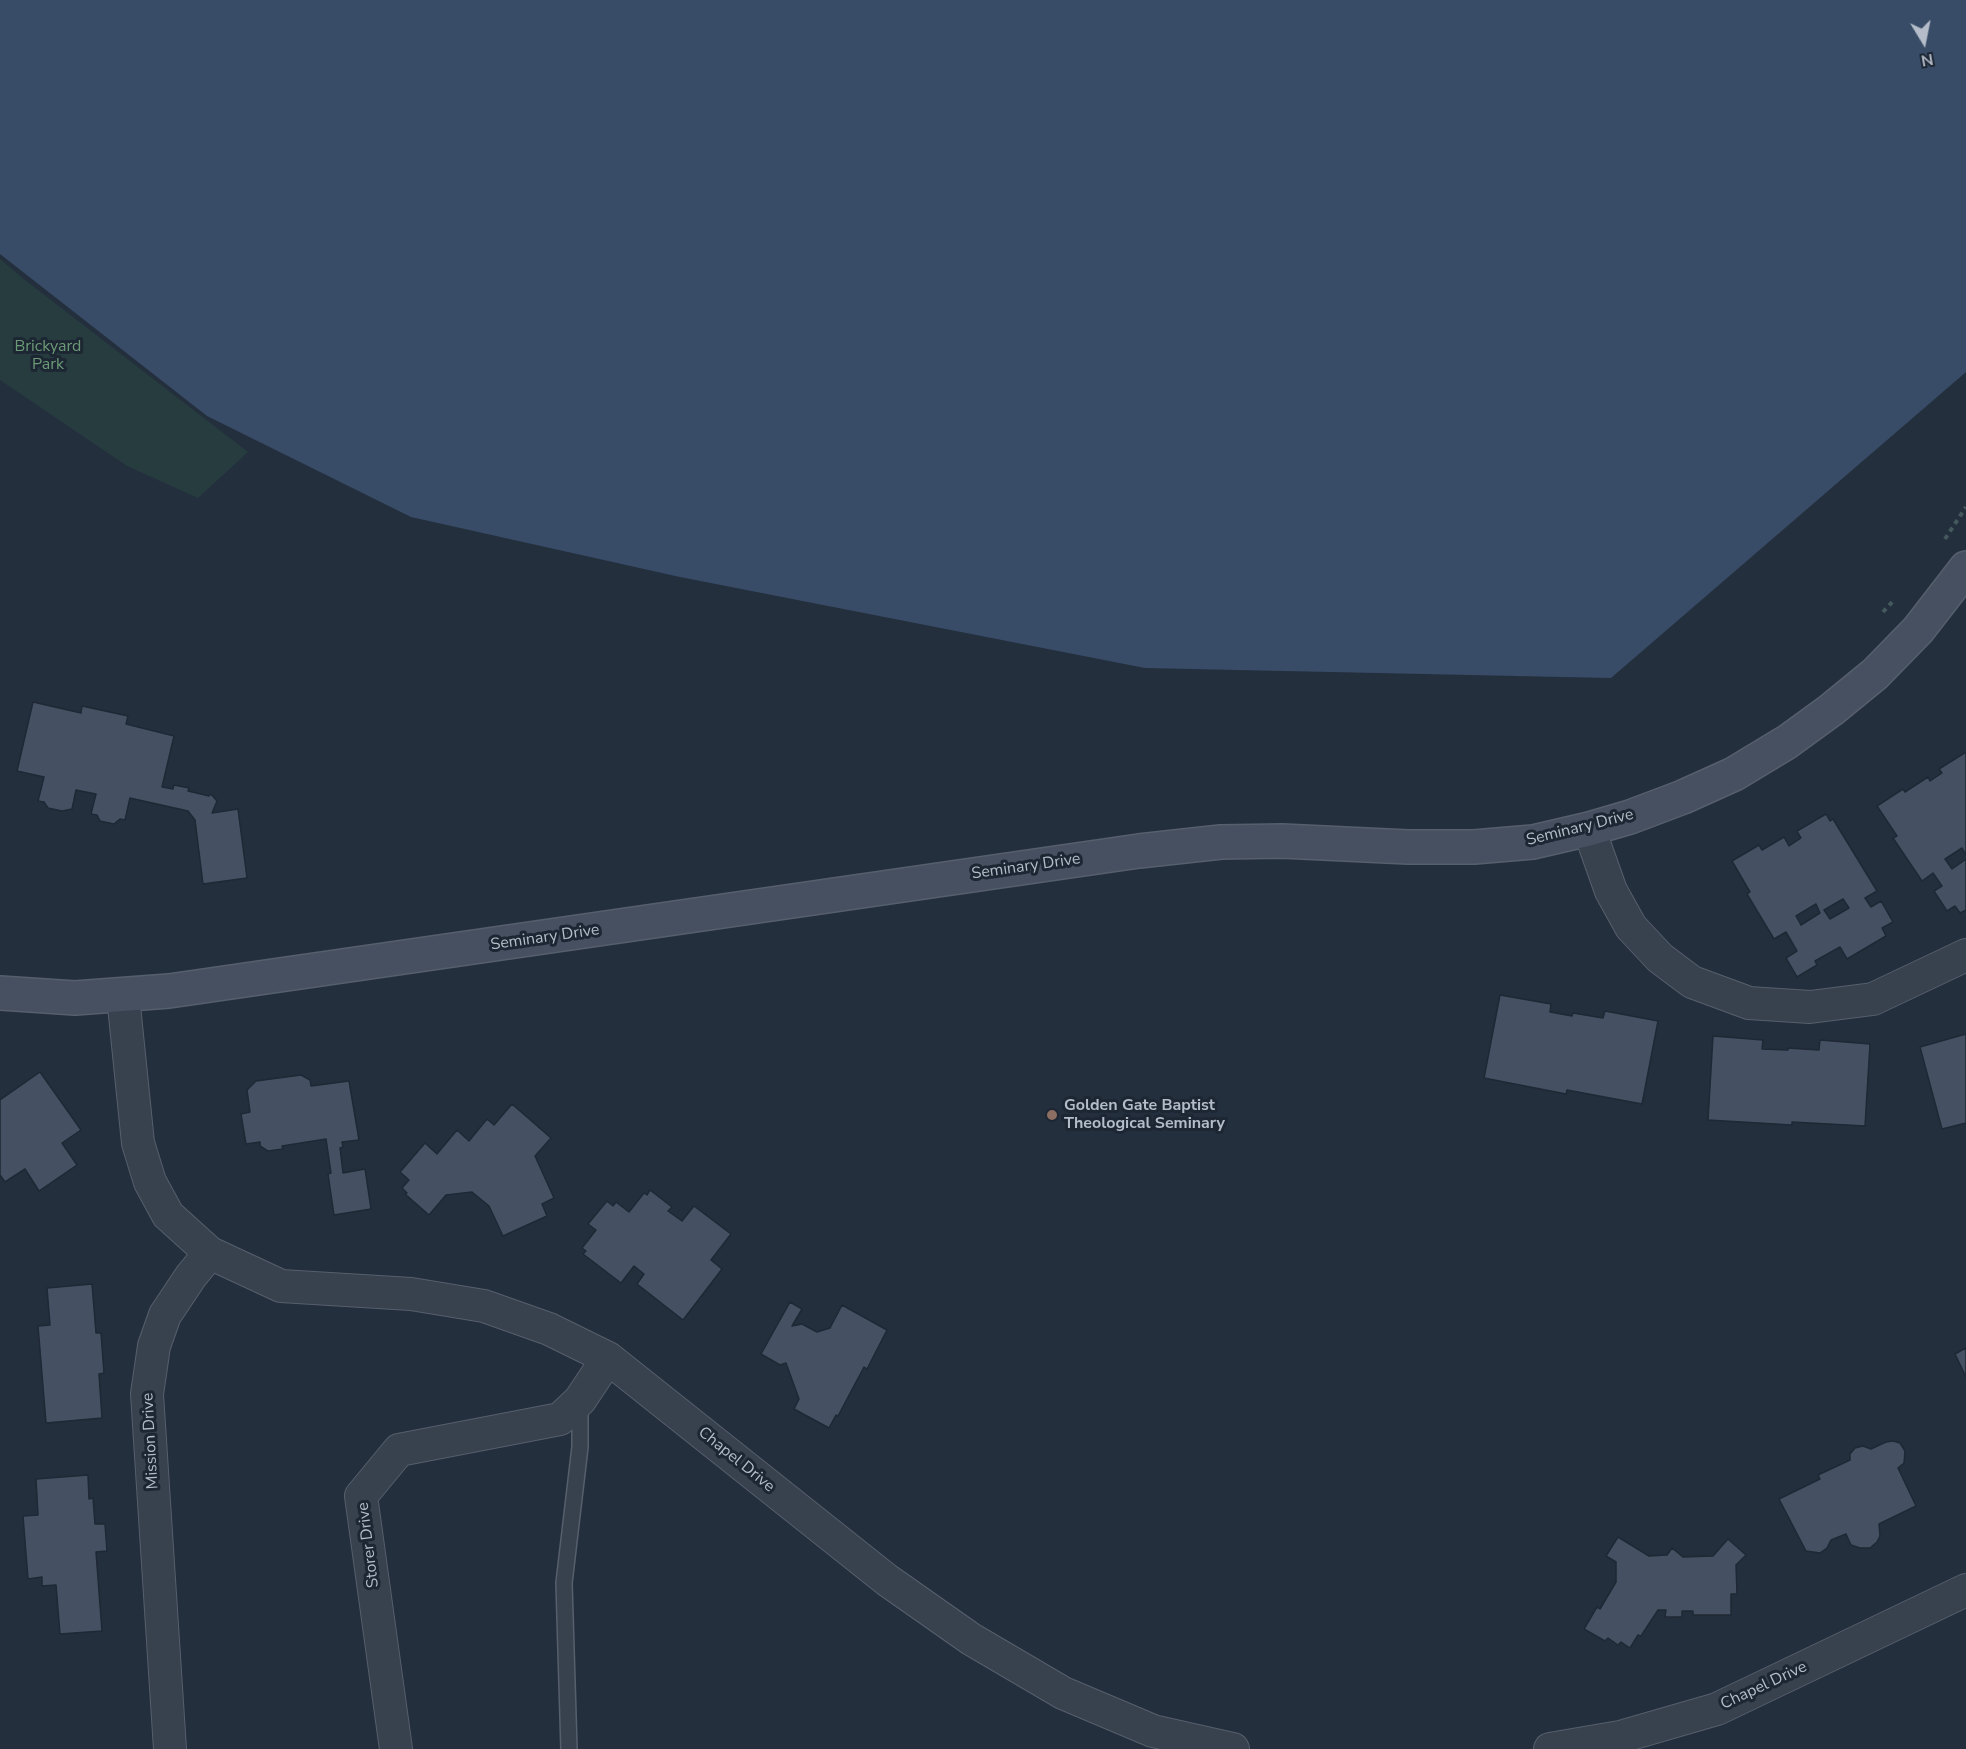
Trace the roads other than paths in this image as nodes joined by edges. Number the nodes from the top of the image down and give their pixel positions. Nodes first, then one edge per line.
1 (1966, 568) edge
2 (1589, 829) junction
3 (1966, 955) edge
4 (0, 993) edge
5 (123, 996) junction
6 (210, 1253) junction
7 (608, 1358) junction
8 (580, 1400) junction
9 (1966, 1590) edge
10 (170, 1749) edge
11 (396, 1749) edge
12 (569, 1749) edge
13 (1233, 1749) edge
14 (1550, 1749) edge

1 - 2 street, Seminary Drive
2 - 3 street
2 - 5 street, Seminary Drive
4 - 5 street, Seminary Drive
5 - 6 street
6 - 7 street, Chapel Drive
6 - 10 street, Mission Drive
7 - 8 street, Storer Drive
7 - 13 street, Chapel Drive
8 - 11 street, Storer Drive
8 - 12 lane
9 - 14 street, Chapel Drive

